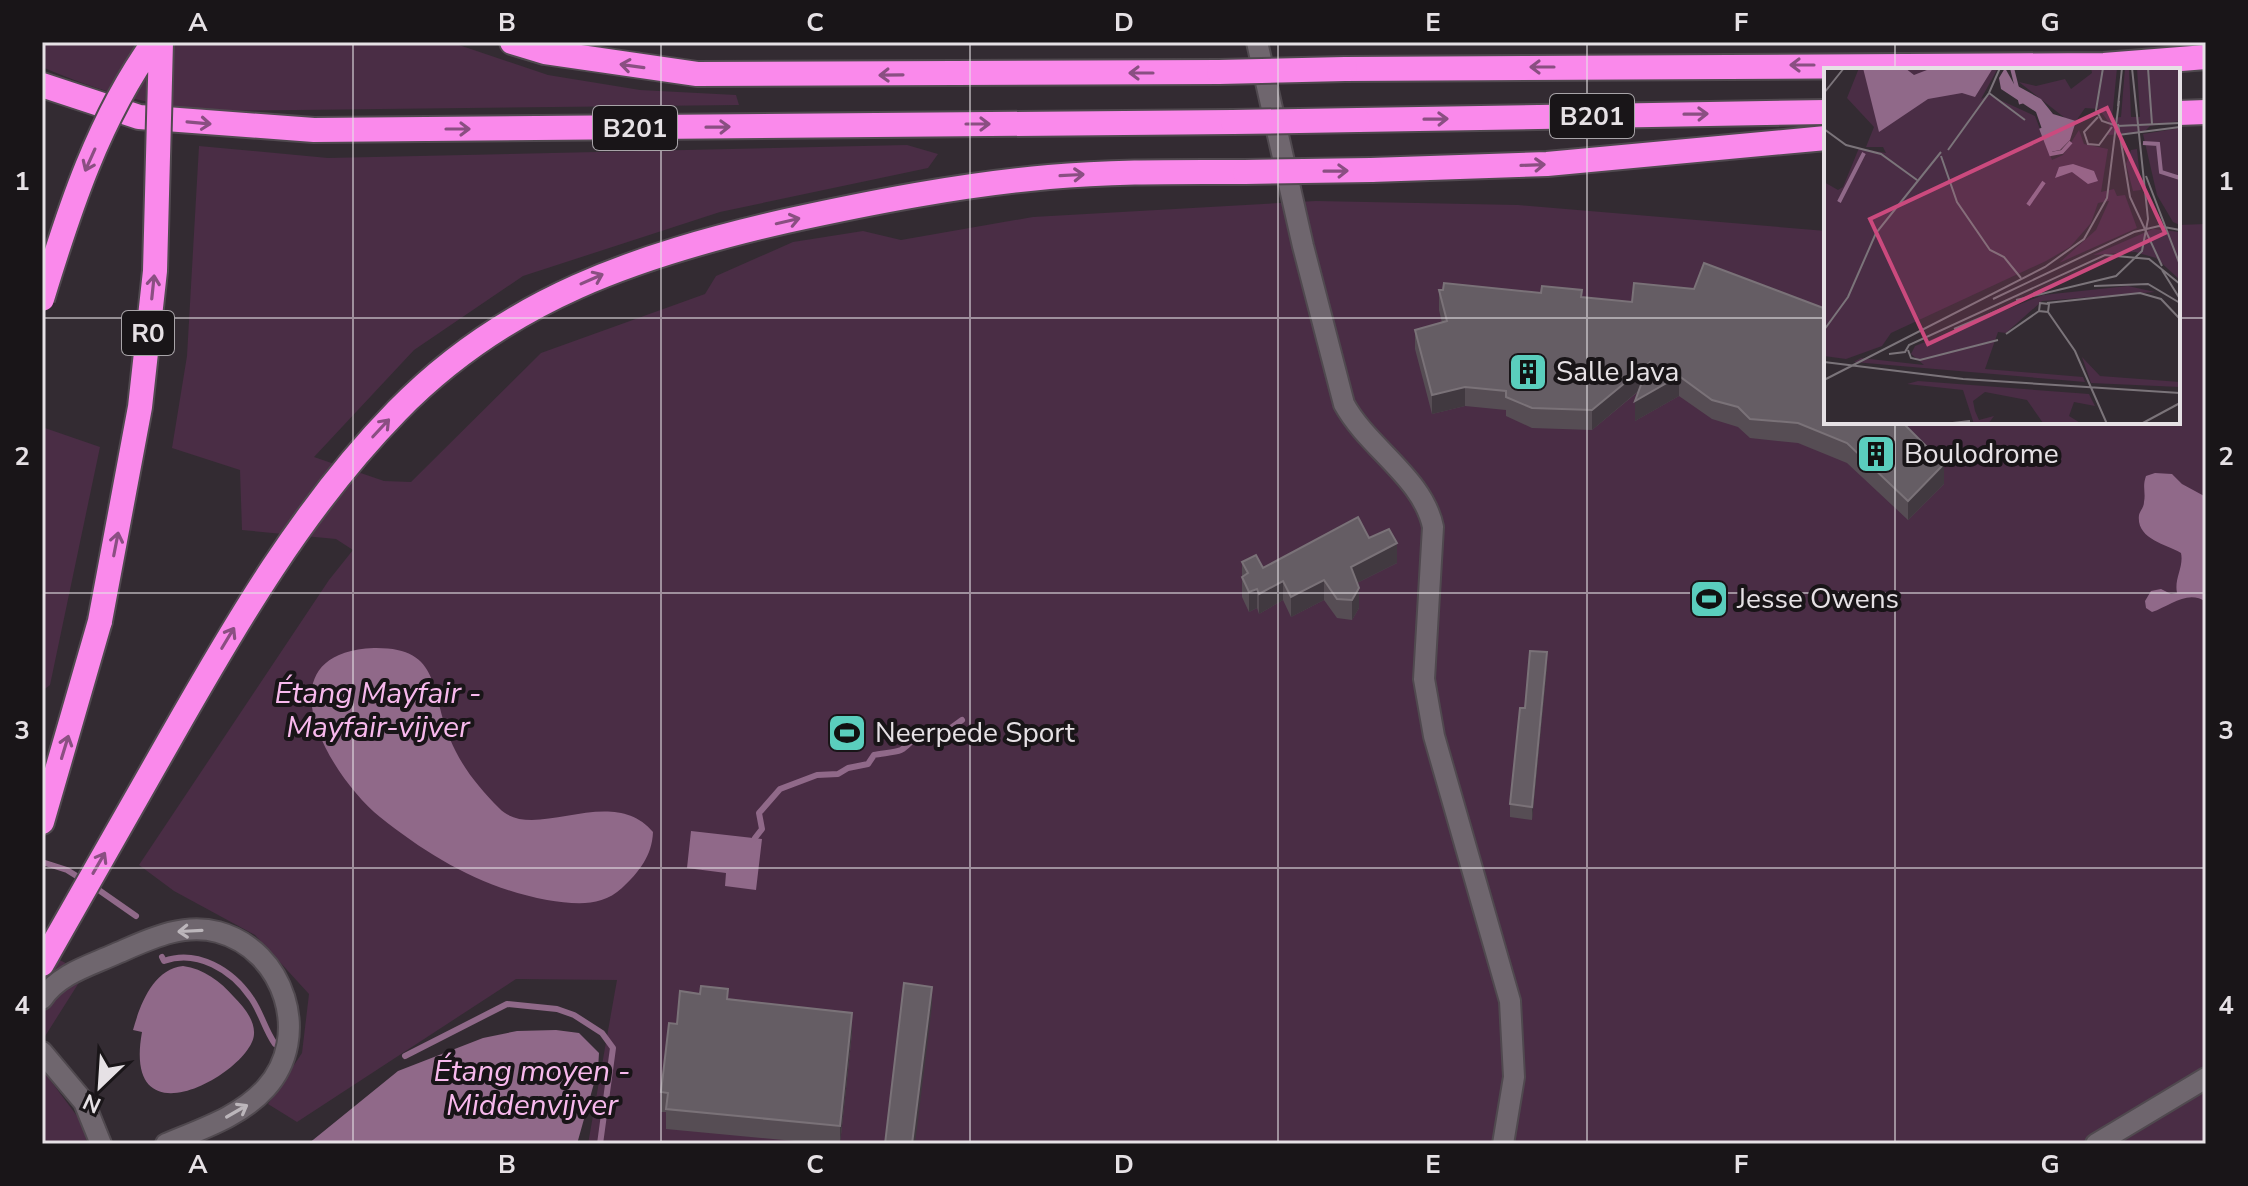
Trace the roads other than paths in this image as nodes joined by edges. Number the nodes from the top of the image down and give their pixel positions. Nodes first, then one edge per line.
1 (154, 42) edge
2 (161, 42) edge
3 (512, 42) edge
4 (1257, 42) edge
5 (2140, 42) edge
6 (2170, 57) junction
7 (2206, 57) edge
8 (42, 85) edge
9 (1824, 112) edge
10 (2206, 112) edge
11 (2180, 113) edge
12 (1824, 138) edge
13 (42, 299) edge
14 (42, 822) edge
15 (42, 964) edge
16 (42, 999) edge
17 (42, 1052) edge
18 (2206, 1078) edge
19 (101, 1144) edge
20 (166, 1144) edge
21 (1503, 1144) edge
22 (2096, 1144) edge

1 -> 13 highway, bridge
14 -> 2 highway, R0, bridge
6 -> 3 highway, B201, bridge
4 - 21 street
5 - 6 highway, B201
6 - 7 highway, B201
8 -> 9 highway, B201, bridge
10 - 11 highway
15 -> 12 highway, B201, bridge
20 -> 16 street
17 - 19 street
18 - 22 street

